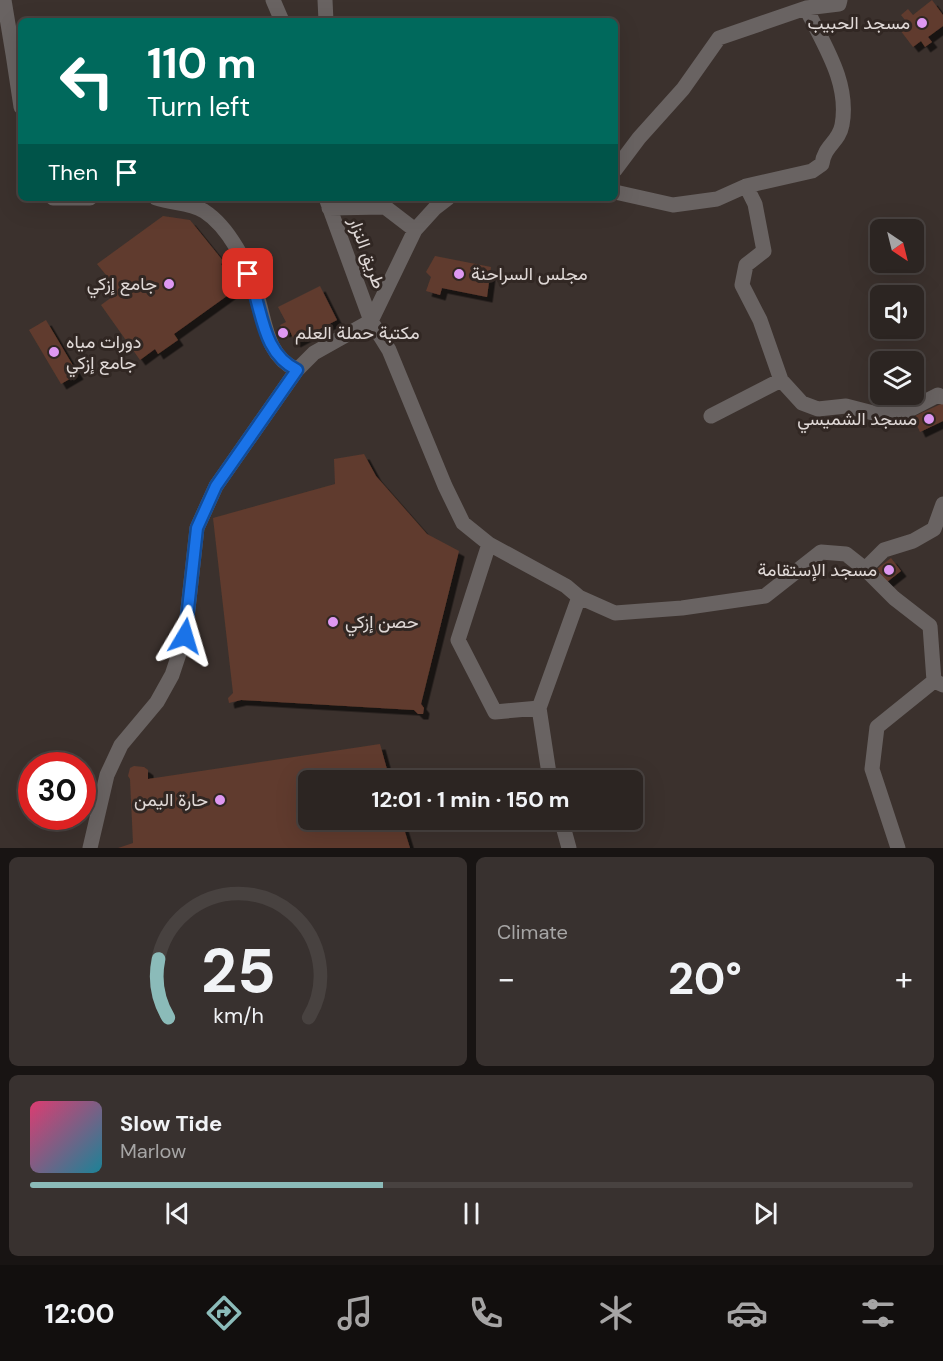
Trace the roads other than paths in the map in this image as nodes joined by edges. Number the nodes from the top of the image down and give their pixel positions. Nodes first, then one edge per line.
1 (4, 0) edge
2 (273, 0) edge
3 (325, 0) edge
4 (840, 0) edge
5 (806, 8) junction
6 (281, 18) edge
7 (326, 18) edge
8 (17, 54) edge
9 (618, 166) edge
10 (746, 186) junction
11 (618, 193) edge
12 (173, 201) edge
13 (444, 201) edge
14 (328, 203) edge
15 (205, 205) edge
16 (415, 230) junction
17 (371, 321) junction
18 (297, 370) junction
19 (781, 380) junction
20 (943, 397) edge
21 (711, 416) dead end
22 (943, 504) edge
23 (489, 544) junction
24 (865, 568) junction
25 (579, 597) junction
26 (938, 683) edge
27 (538, 708) junction
28 (548, 770) edge
29 (564, 830) edge
30 (90, 848) edge
31 (569, 848) edge
32 (898, 848) edge

1 - 8 street
2 - 6 street
3 - 7 street
4 - 5 street
5 - 9 street
5 - 10 street
10 - 11 street
10 - 19 street
12 - 15 street
13 - 16 street
14 - 16 street
14 - 17 street, طريق النزار
15 - 18 street
16 - 17 street
17 - 18 street
17 - 23 street, طريق النزار
18 - 30 street
19 - 20 street
19 - 21 street
22 - 24 street
23 - 25 street, طريق النزار
23 - 27 street
24 - 25 street, طريق النزار
24 - 26 street, طريق النزار
25 - 27 street
26 - 32 street
27 - 28 street
29 - 31 street

